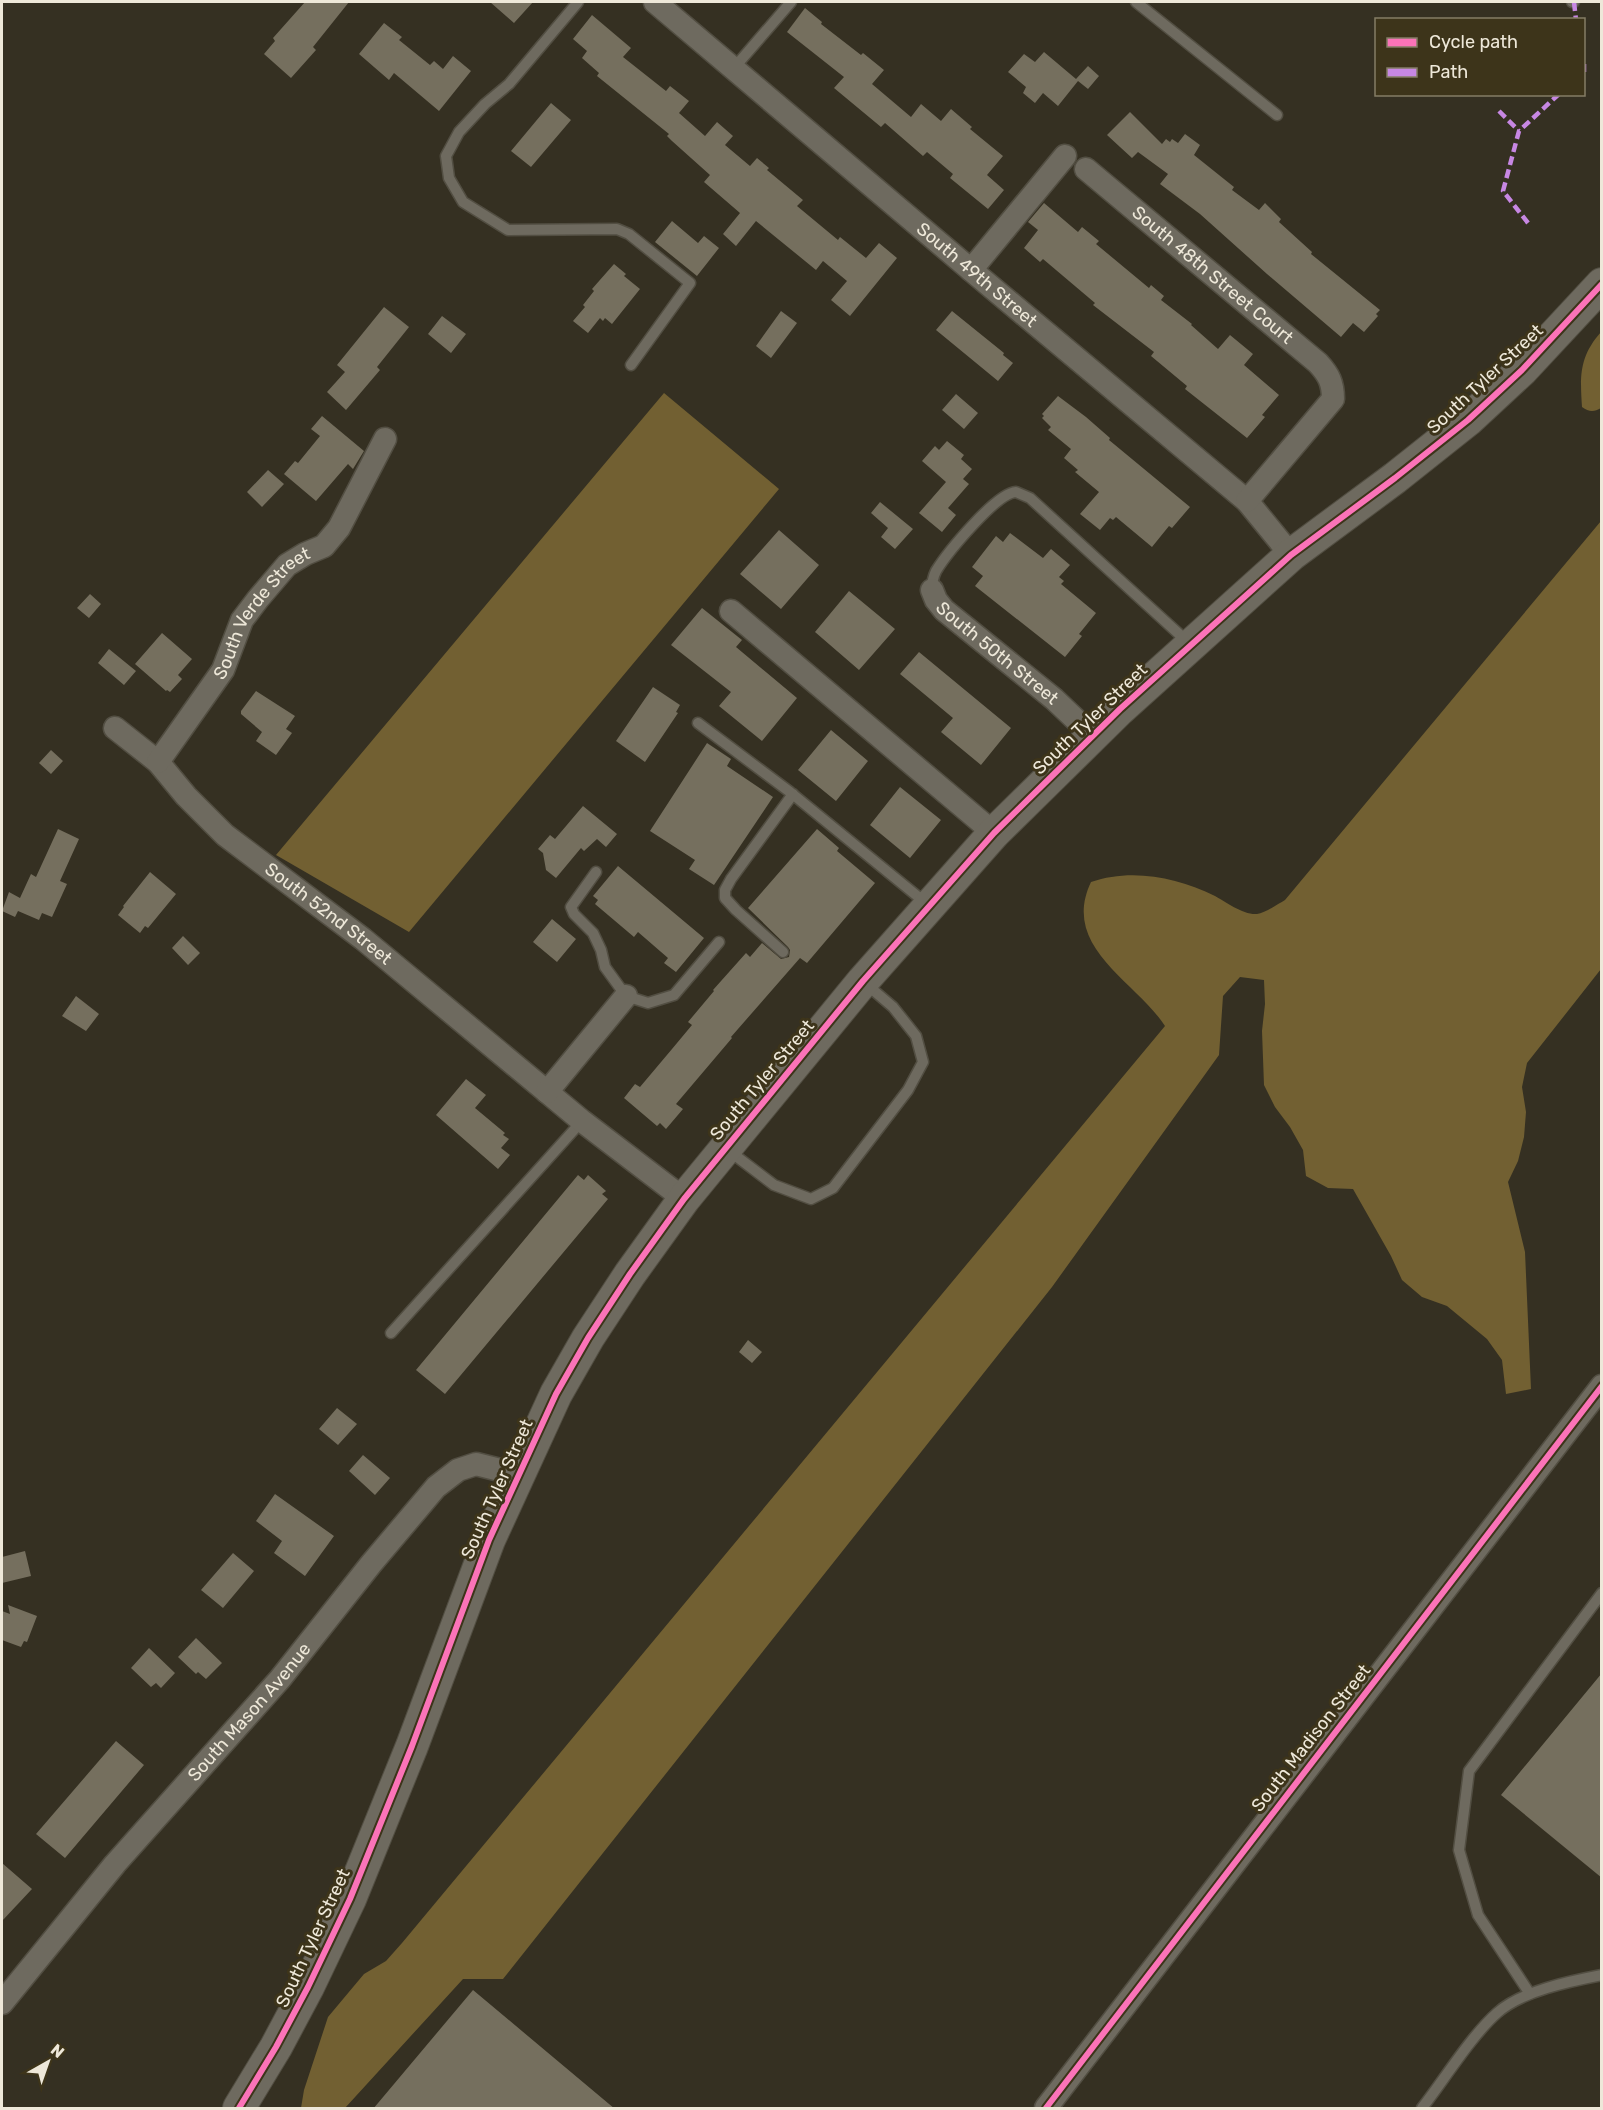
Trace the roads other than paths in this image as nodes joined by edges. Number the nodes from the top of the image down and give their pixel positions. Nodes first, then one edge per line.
1 (578, 2) edge
2 (655, 2) edge
3 (791, 2) edge
4 (1136, 2) edge
5 (734, 68) junction
6 (1277, 115) dead end
7 (1065, 156) dead end
8 (1086, 169) dead end
9 (971, 270) junction
10 (1602, 284) edge
11 (631, 365) dead end
12 (385, 439) dead end
13 (1247, 501) junction
14 (1291, 555) junction
15 (932, 590) joint
16 (731, 611) dead end
17 (1190, 645) junction
18 (698, 723) dead end
19 (115, 728) dead end
20 (1092, 735) junction
21 (158, 762) junction
22 (793, 794) junction
23 (994, 833) junction
24 (596, 872) dead end
25 (930, 906) junction
26 (719, 942) dead end
27 (783, 952) dead end
28 (863, 981) junction
29 (626, 996) junction
30 (547, 1092) junction
31 (582, 1121) junction
32 (725, 1148) junction
33 (684, 1199) junction
34 (391, 1333) dead end
35 (1602, 1386) edge
36 (517, 1478) junction
37 (1602, 1593) edge
38 (1602, 1976) edge
39 (1530, 1994) junction
40 (2, 2003) edge
41 (239, 2109) edge
42 (1046, 2109) edge
43 (1422, 2109) edge

1 - 11 lane
2 - 5 street, South 49th Street
3 - 5 lane
4 - 6 lane
5 - 9 street, South 49th Street
7 - 9 street
8 - 13 street, South 48th Street Court
9 - 13 street, South 49th Street
10 - 14 main road, South Tyler Street
12 - 21 street, South Verde Street
13 - 14 street, South 49th Street
14 - 17 main road, South Tyler Street
15 - 17 lane
15 - 20 street, South 50th Street
16 - 23 street
17 - 20 main road, South Tyler Street
18 - 22 lane
19 - 21 street, South 52nd Street
20 - 23 main road, South Tyler Street
21 - 30 street, South 52nd Street
22 - 25 lane
22 - 27 lane
23 - 25 main road, South Tyler Street
24 - 29 lane
25 - 28 main road, South Tyler Street
26 - 29 lane
28 - 32 main road, South Tyler Street
28 - 32 lane
29 - 30 street
30 - 31 street, South 52nd Street
31 - 33 street, South 52nd Street
31 - 34 lane
32 - 33 main road, South Tyler Street
33 - 36 main road, South Tyler Street
35 - 42 street, South Madison Street
36 - 40 street, South Mason Avenue
36 - 41 main road, South Tyler Street
37 - 39 lane
38 - 39 lane
39 - 43 lane

